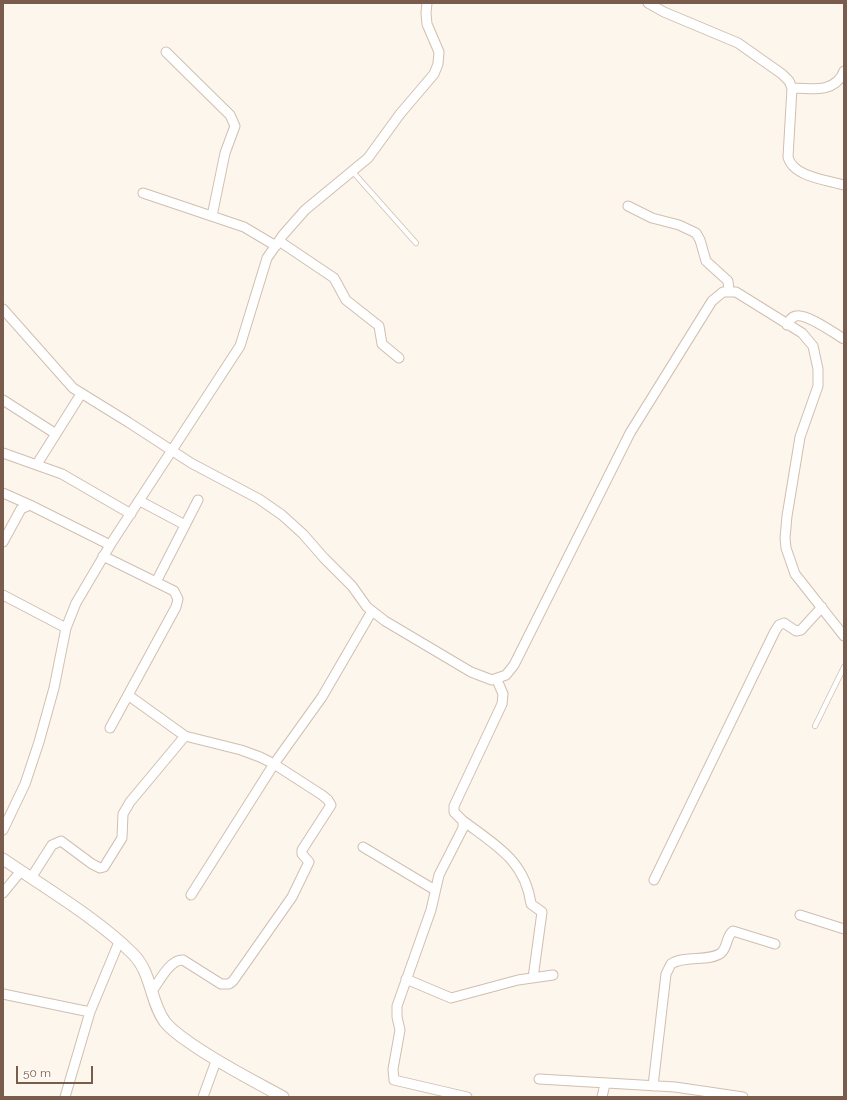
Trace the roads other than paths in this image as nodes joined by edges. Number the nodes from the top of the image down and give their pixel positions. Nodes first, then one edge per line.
1 (427, 3) edge
2 (648, 3) edge
3 (166, 52) dead end
4 (844, 71) edge
5 (792, 88) junction
6 (353, 172) junction
7 (844, 185) edge
8 (143, 193) dead end
9 (628, 206) dead end
10 (212, 216) junction
11 (416, 243) dead end
12 (277, 244) junction
13 (729, 291) junction
14 (3, 309) edge
15 (787, 325) junction
16 (844, 339) edge
17 (399, 358) dead end
18 (81, 394) junction
19 (3, 400) edge
20 (56, 434) junction
21 (172, 451) junction
22 (3, 453) edge
23 (37, 464) junction
24 (3, 493) edge
25 (140, 500) junction
26 (198, 500) dead end
27 (30, 505) junction
28 (131, 514) junction
29 (185, 525) junction
30 (3, 542) edge
31 (110, 544) junction
32 (103, 556) junction
33 (156, 582) junction
34 (3, 595) edge
35 (822, 607) junction
36 (372, 612) junction
37 (66, 628) junction
38 (844, 636) edge
39 (844, 667) edge
40 (497, 680) junction
41 (128, 695) junction
42 (815, 726) dead end
43 (110, 728) dead end
44 (185, 736) junction
45 (274, 764) junction
46 (462, 820) junction
47 (3, 830) edge
48 (363, 847) dead end
49 (3, 859) edge
50 (21, 871) junction
51 (31, 878) junction
52 (654, 880) dead end
53 (436, 890) junction
54 (3, 893) edge
55 (191, 895) dead end
56 (800, 915) dead end
57 (844, 929) edge
58 (119, 942) junction
59 (775, 944) dead end
60 (553, 976) dead end
61 (533, 978) junction
62 (406, 979) junction
63 (152, 991) junction
64 (3, 994) edge
65 (90, 1012) junction
66 (216, 1061) junction
67 (538, 1079) dead end
68 (605, 1084) junction
69 (653, 1086) junction
70 (65, 1097) edge
71 (203, 1097) edge
72 (283, 1097) edge
73 (467, 1097) edge
74 (602, 1097) edge
75 (739, 1097) edge

1 - 6 street
2 - 5 street
3 - 10 street
4 - 5 street
5 - 7 street
6 - 11 lane
6 - 12 street
8 - 10 street
9 - 13 street
10 - 12 street
12 - 17 street
12 - 21 street
13 - 15 street
13 - 40 street
14 - 18 street
15 - 16 street
15 - 35 street
18 - 20 street
18 - 21 street
19 - 20 street
20 - 23 street
21 - 25 street
21 - 36 street
22 - 23 street
23 - 28 street
24 - 27 street
25 - 28 street
25 - 29 street
26 - 29 street
27 - 30 street
27 - 31 street
28 - 31 street
29 - 33 street
31 - 32 street
32 - 33 street
32 - 37 street
33 - 41 street
34 - 37 street
35 - 38 street
35 - 52 street
36 - 40 street
36 - 45 street
37 - 47 street
39 - 42 lane
40 - 46 street
41 - 43 street
41 - 44 street
44 - 45 street
44 - 51 street
45 - 55 street
45 - 63 street
46 - 53 street
46 - 61 street
48 - 53 street
49 - 50 street
50 - 51 street
50 - 54 street
51 - 58 street
53 - 62 street
56 - 57 street
58 - 63 street
58 - 65 street
59 - 69 street
60 - 61 street
61 - 62 street
62 - 73 street
63 - 66 street
64 - 65 street
65 - 70 street
66 - 71 street
66 - 72 street
67 - 68 street
68 - 69 street
68 - 74 street
69 - 75 street

